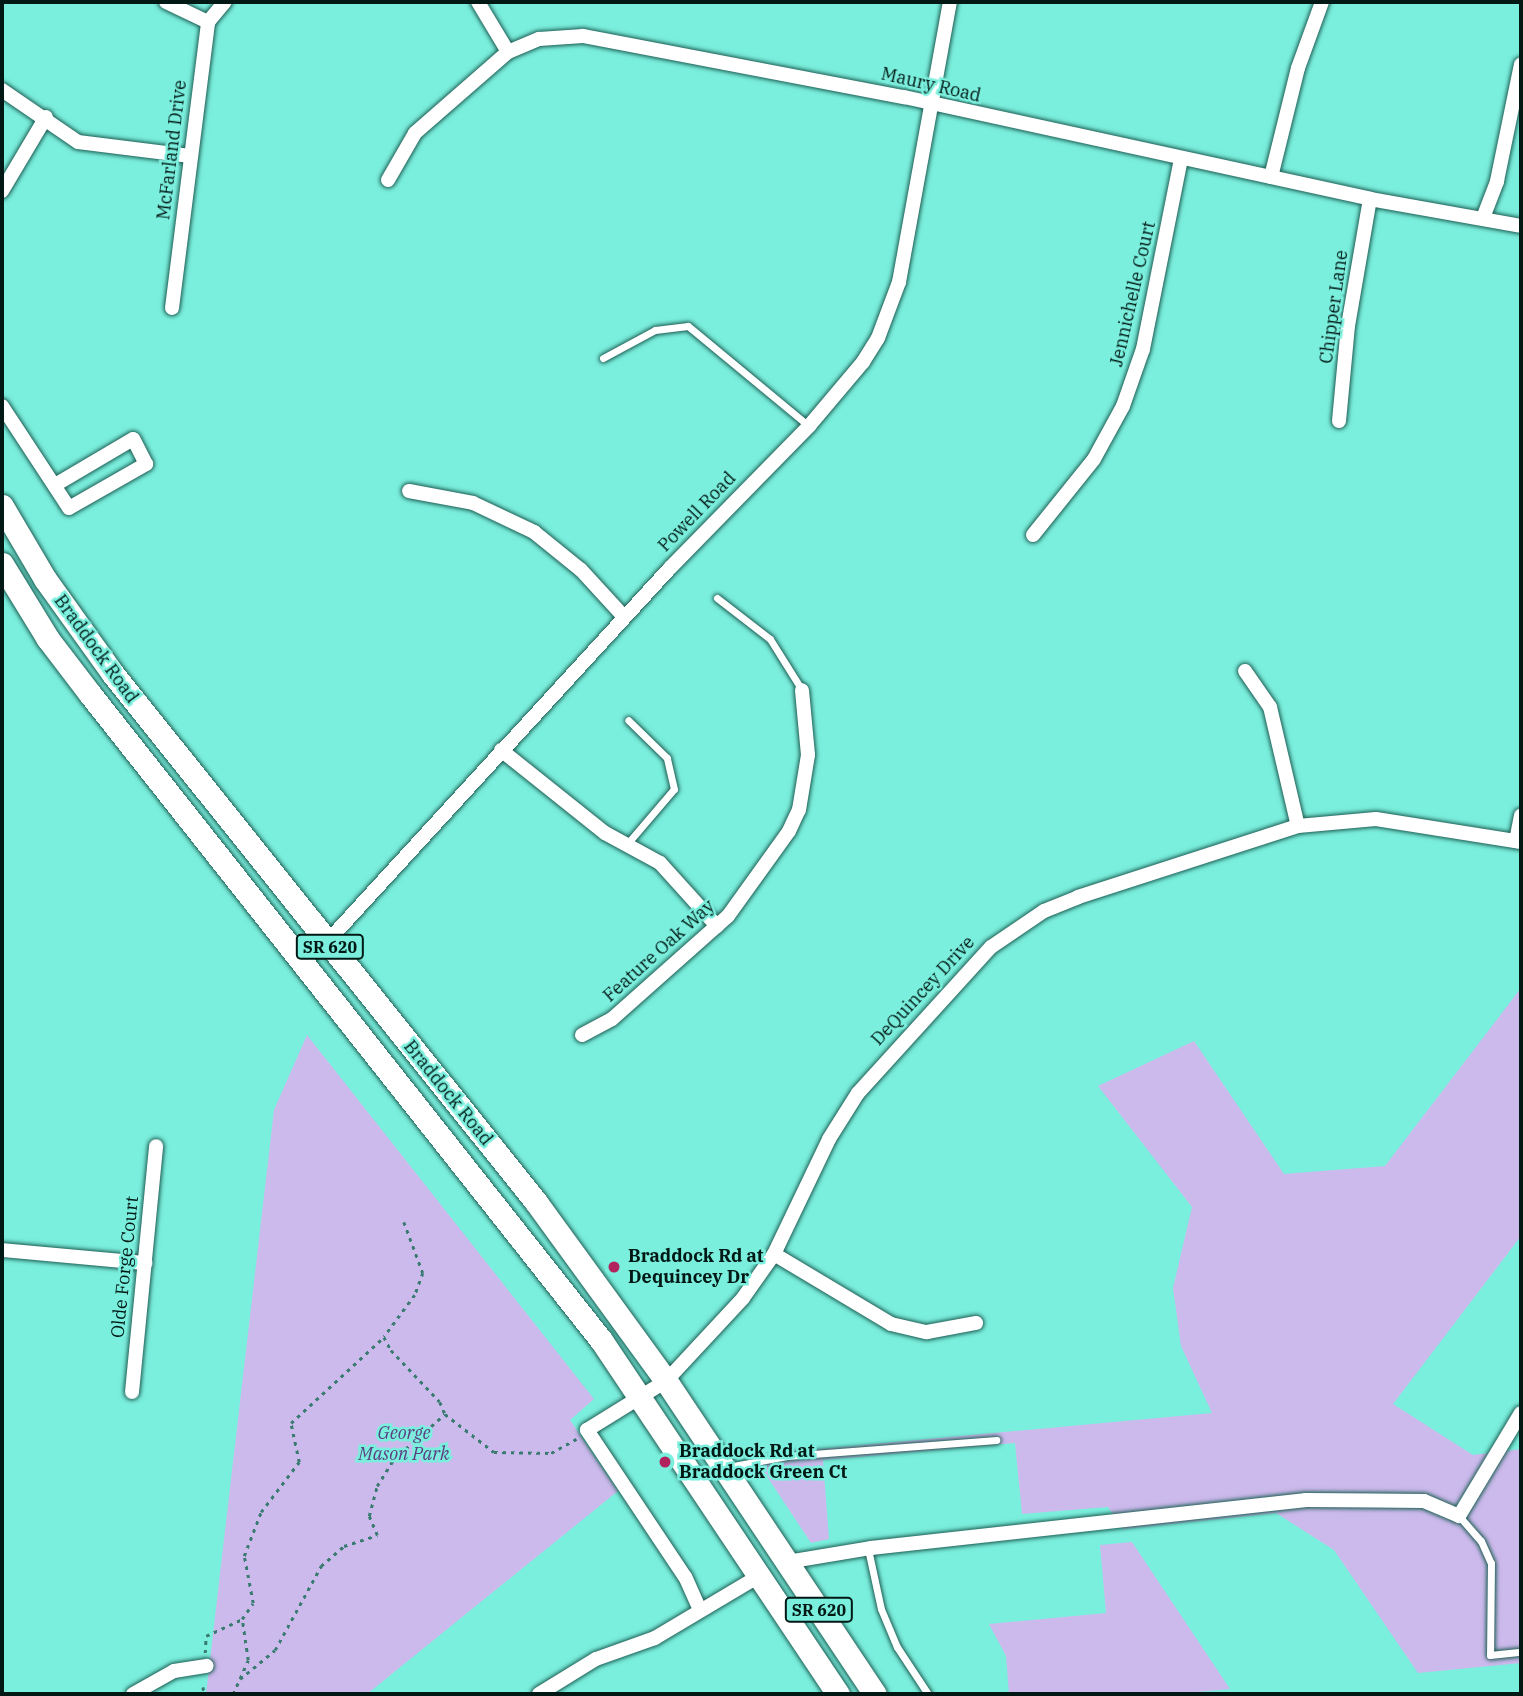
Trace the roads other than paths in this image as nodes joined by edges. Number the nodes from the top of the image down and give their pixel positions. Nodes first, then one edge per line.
1 (166, 2) edge
2 (225, 2) edge
3 (478, 2) edge
4 (950, 2) edge
5 (1322, 2) edge
6 (208, 22) junction
7 (508, 52) junction
8 (1521, 64) edge
9 (2, 90) edge
10 (931, 104) junction
11 (46, 117) junction
12 (190, 156) junction
13 (1181, 159) junction
14 (1271, 177) junction
15 (388, 180) dead end
16 (2, 191) edge
17 (1370, 199) junction
18 (1483, 218) junction
19 (1521, 226) edge
20 (172, 308) dead end
21 (603, 358) dead end
22 (2, 406) edge
23 (1339, 421) dead end
24 (809, 426) junction
25 (55, 485) junction
26 (409, 491) dead end
27 (2, 506) edge
28 (1033, 535) dead end
29 (2, 564) edge
30 (717, 598) dead end
31 (625, 617) junction
32 (1245, 671) dead end
33 (802, 690) joint
34 (628, 719) dead end
35 (501, 750) junction
36 (1521, 815) edge
37 (1297, 826) junction
38 (1519, 841) edge
39 (626, 845) junction
40 (717, 926) junction
41 (327, 942) junction
42 (303, 960) junction
43 (582, 1035) dead end
44 (156, 1146) dead end
45 (2, 1250) edge
46 (774, 1254) junction
47 (145, 1264) junction
48 (976, 1323) dead end
49 (666, 1381) junction
50 (132, 1392) dead end
51 (638, 1396) junction
52 (1521, 1413) edge
53 (996, 1440) dead end
54 (724, 1468) junction
55 (1459, 1516) junction
56 (868, 1549) junction
57 (787, 1562) junction
58 (759, 1576) junction
59 (700, 1610) junction
60 (1521, 1652) edge
61 (207, 1666) road end
62 (133, 1694) edge
63 (539, 1694) edge
64 (838, 1694) edge
65 (875, 1694) edge
66 (928, 1694) edge

1 - 6 street
2 - 6 street
3 - 7 street
4 - 10 street, Powell Road
5 - 14 street
6 - 12 street, McFarland Drive
7 - 10 street, Maury Road
7 - 15 street, Maury Road
8 - 18 street
9 - 11 street
10 - 13 street, Maury Road
10 - 24 street, Powell Road
11 - 12 street
11 - 16 street
12 - 20 street, McFarland Drive
13 - 14 street, Maury Road
13 - 28 street, Jennichelle Court
14 - 17 street, Maury Road
17 - 18 street, Maury Road
17 - 23 street, Chipper Lane
18 - 19 street, Maury Road
21 - 24 lane
22 - 25 street
24 - 31 street, Powell Road
25 - 25 street
26 - 31 street
27 - 41 main road, Braddock Road / SR 620
29 - 42 main road, Braddock Road / SR 620
30 - 33 lane
31 - 35 street, Powell Road
32 - 37 street
33 - 40 street, Feature Oak Way
34 - 39 lane
35 - 39 street
35 - 41 street, Powell Road
36 - 38 street
37 - 38 street, DeQuincey Drive
37 - 46 street, DeQuincey Drive
39 - 40 street
40 - 43 street, Feature Oak Way
41 - 42 street, Powell Road
41 - 49 main road, Braddock Road / SR 620
42 - 51 main road, Braddock Road / SR 620
44 - 47 street, Olde Forge Court
45 - 47 street
46 - 48 street
46 - 49 street, DeQuincey Drive
47 - 50 street, Olde Forge Court
49 - 51 street, DeQuincey Drive
49 - 54 main road, Braddock Road / SR 620
51 - 58 main road, Braddock Road / SR 620
51 - 59 street, DeQuincey Drive
52 - 55 street
53 - 54 lane
54 - 57 main road, Braddock Road / SR 620
55 - 56 street
55 - 60 lane
56 - 57 street
56 - 66 lane
57 - 65 main road, Braddock Road / SR 620
58 - 59 street
58 - 64 main road, Braddock Road / SR 620
59 - 63 street
61 - 62 street

